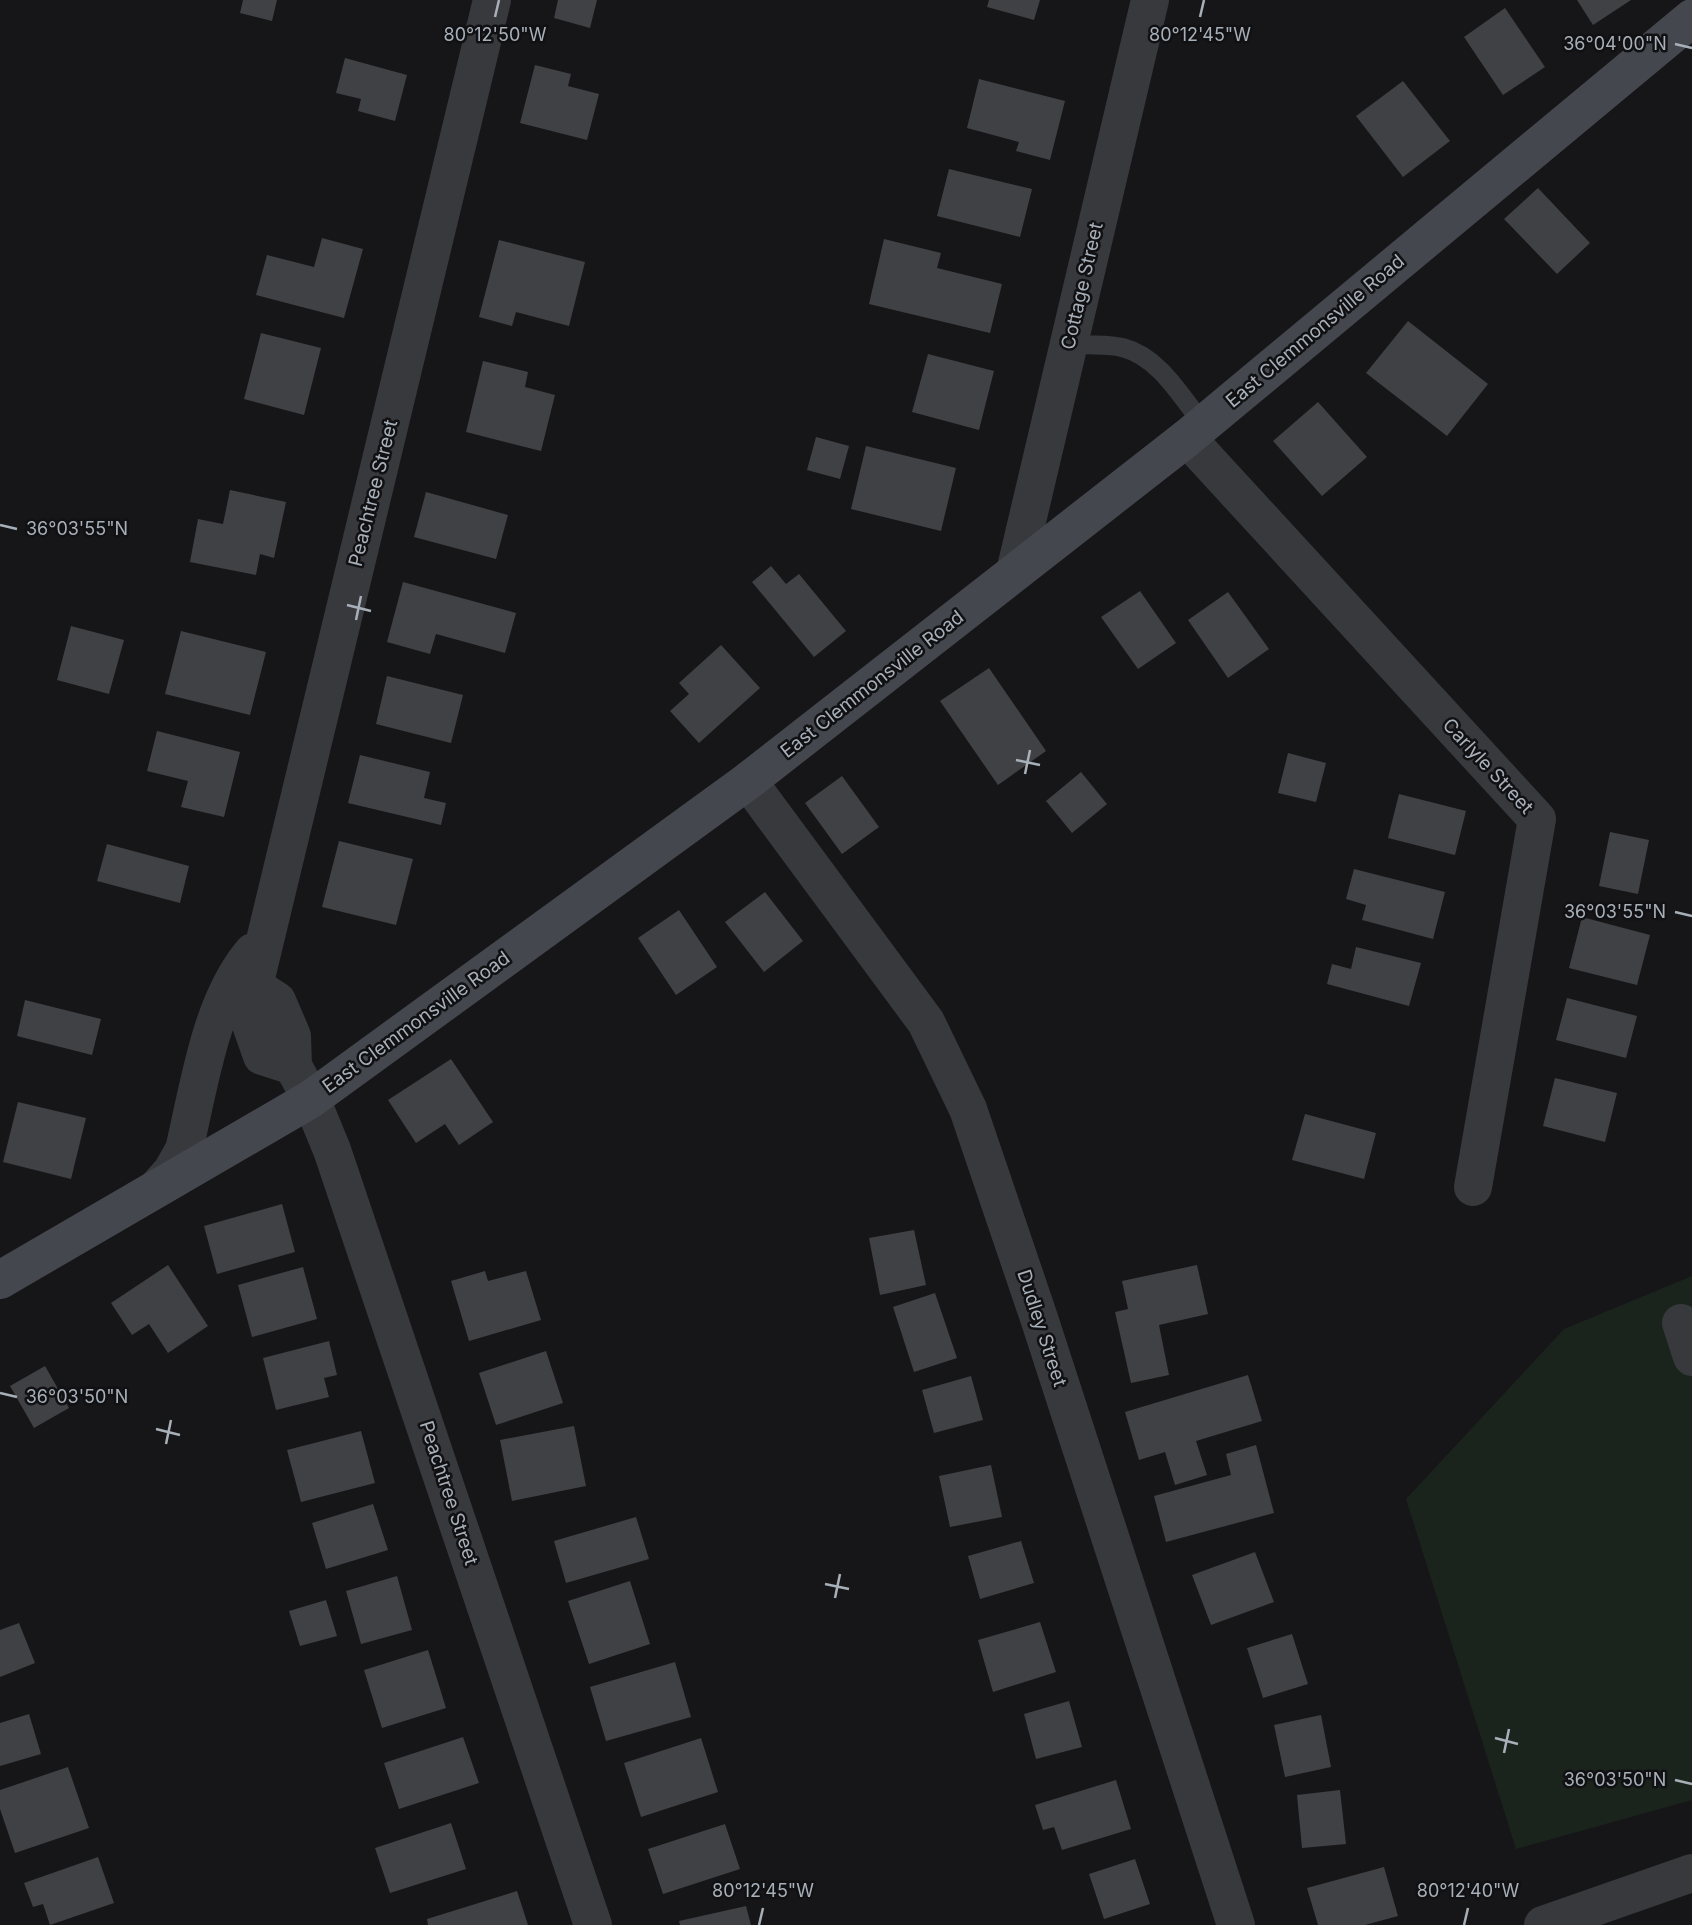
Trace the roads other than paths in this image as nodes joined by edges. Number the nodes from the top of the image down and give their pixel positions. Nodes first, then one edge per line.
1 (492, 0) edge
2 (1150, 0) edge
3 (1692, 18) edge
4 (1069, 343) junction
5 (1195, 431) junction
6 (1015, 572) junction
7 (748, 781) junction
8 (266, 937) junction
9 (302, 1082) junction
10 (1473, 1187) dead end
11 (156, 1189) junction
12 (0, 1280) edge
13 (1692, 1873) edge
14 (593, 1925) edge
15 (1236, 1925) edge
16 (1543, 1925) edge

1 - 8 street, Peachtree Street
2 - 4 street, Cottage Street
3 - 5 main road, East Clemmonsville Road
4 - 5 lane
4 - 6 street, Cottage Street
5 - 6 main road, East Clemmonsville Road
5 - 10 street, Carlyle Street
6 - 7 main road, East Clemmonsville Road
7 - 9 main road, East Clemmonsville Road
7 - 15 street, Dudley Street
8 - 9 street, Peachtree Street
8 - 11 street
9 - 11 main road, East Clemmonsville Road
9 - 14 street, Peachtree Street
11 - 12 main road, East Clemmonsville Road
13 - 16 street

